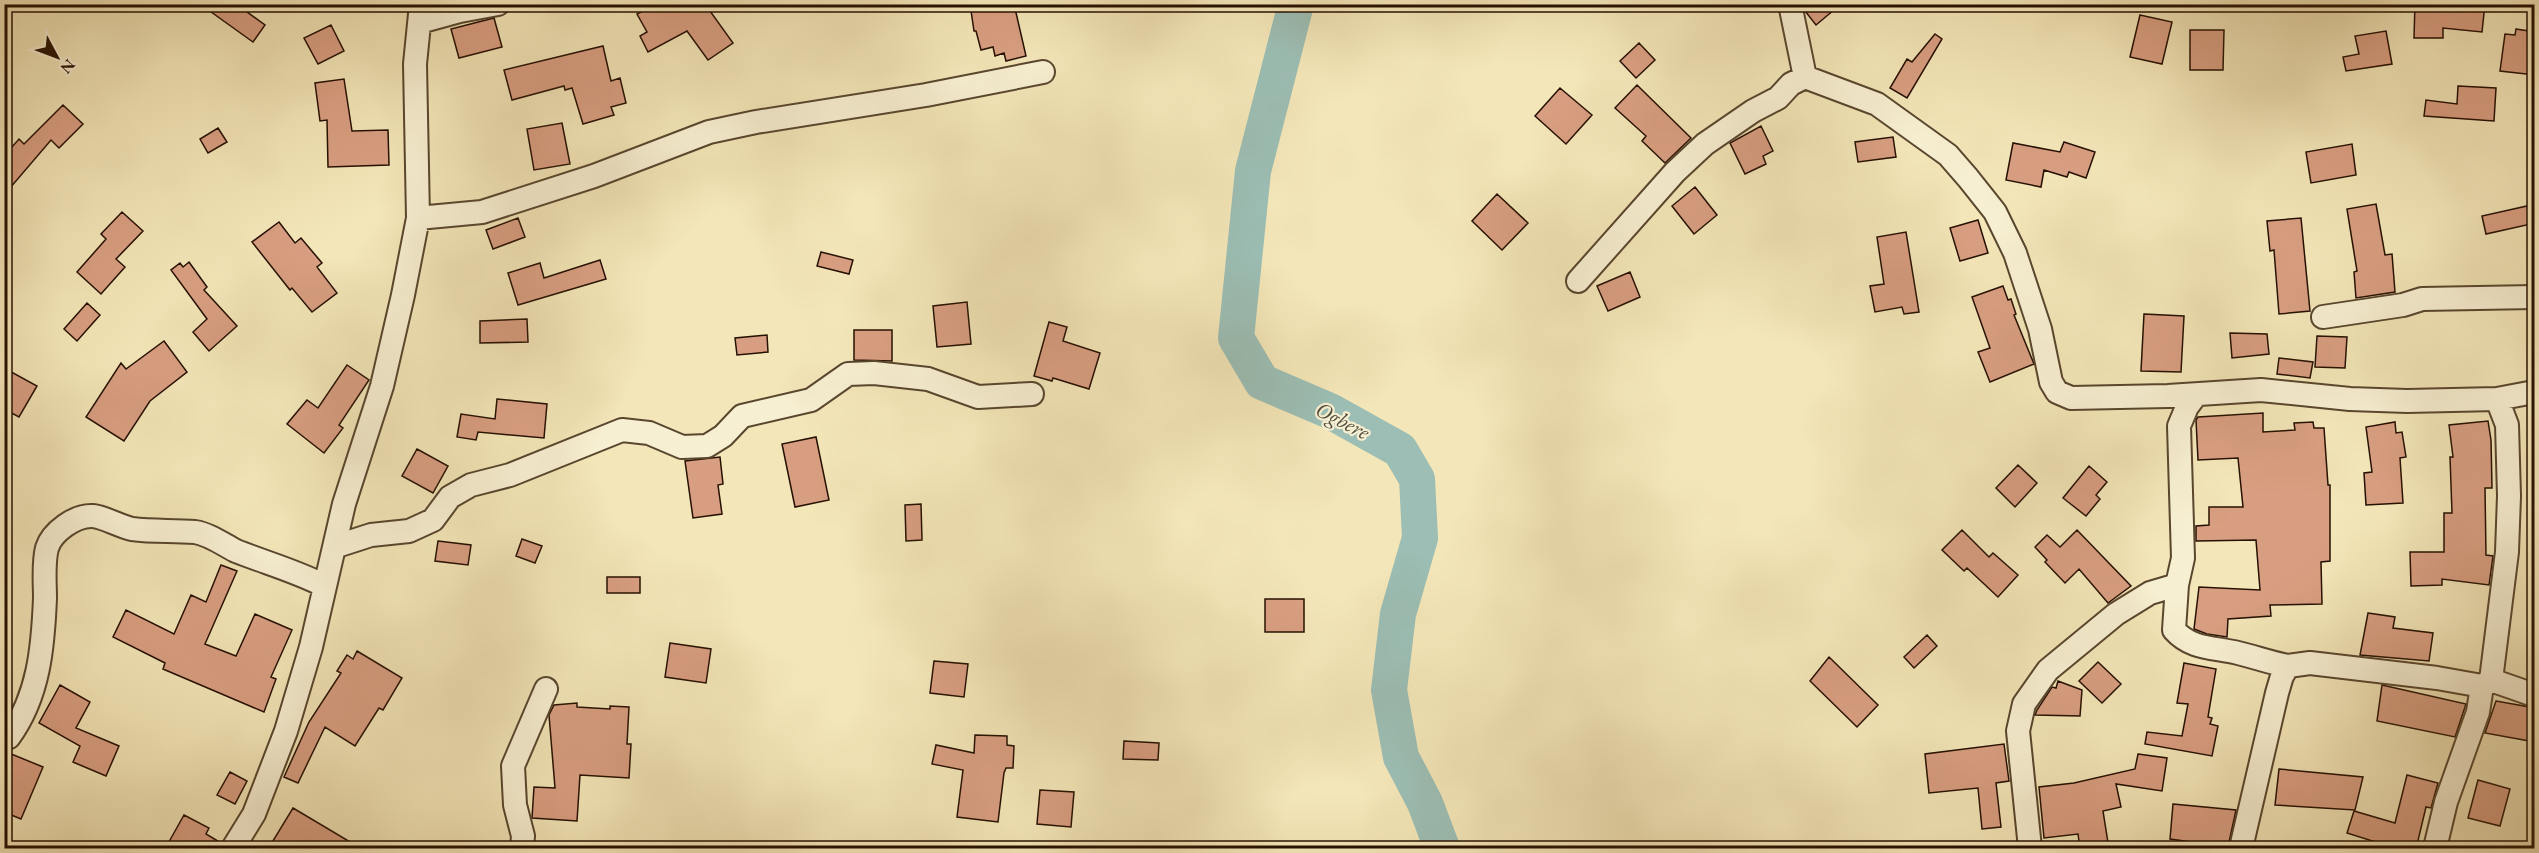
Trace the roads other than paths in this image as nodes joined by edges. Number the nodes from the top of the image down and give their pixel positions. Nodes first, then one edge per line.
1 (498, 4) edge
2 (1790, 4) edge
3 (420, 13) edge
4 (1043, 72) dead end
5 (1805, 77) junction
6 (418, 218) junction
7 (1578, 281) dead end
8 (2535, 297) edge
9 (2323, 317) dead end
10 (2535, 392) edge
11 (1032, 394) dead end
12 (2196, 395) junction
13 (2497, 399) junction
14 (337, 546) junction
15 (2177, 585) junction
16 (325, 586) junction
17 (2288, 666) junction
18 (2486, 683) junction
19 (546, 689) dead end
20 (2535, 694) edge
21 (4, 737) edge
22 (237, 847) edge
23 (522, 849) edge
24 (2030, 849) edge
25 (2241, 849) edge
26 (2435, 849) edge

1 - 3 street
2 - 5 street
3 - 6 street
4 - 6 street
5 - 7 street
5 - 12 street
6 - 14 street
8 - 9 street
10 - 13 street
11 - 14 street
12 - 13 street
12 - 15 street
13 - 18 street
14 - 16 street
15 - 17 street
15 - 24 street
16 - 21 street
16 - 22 street
17 - 18 street
17 - 25 street
18 - 20 street
18 - 26 street
19 - 23 street

